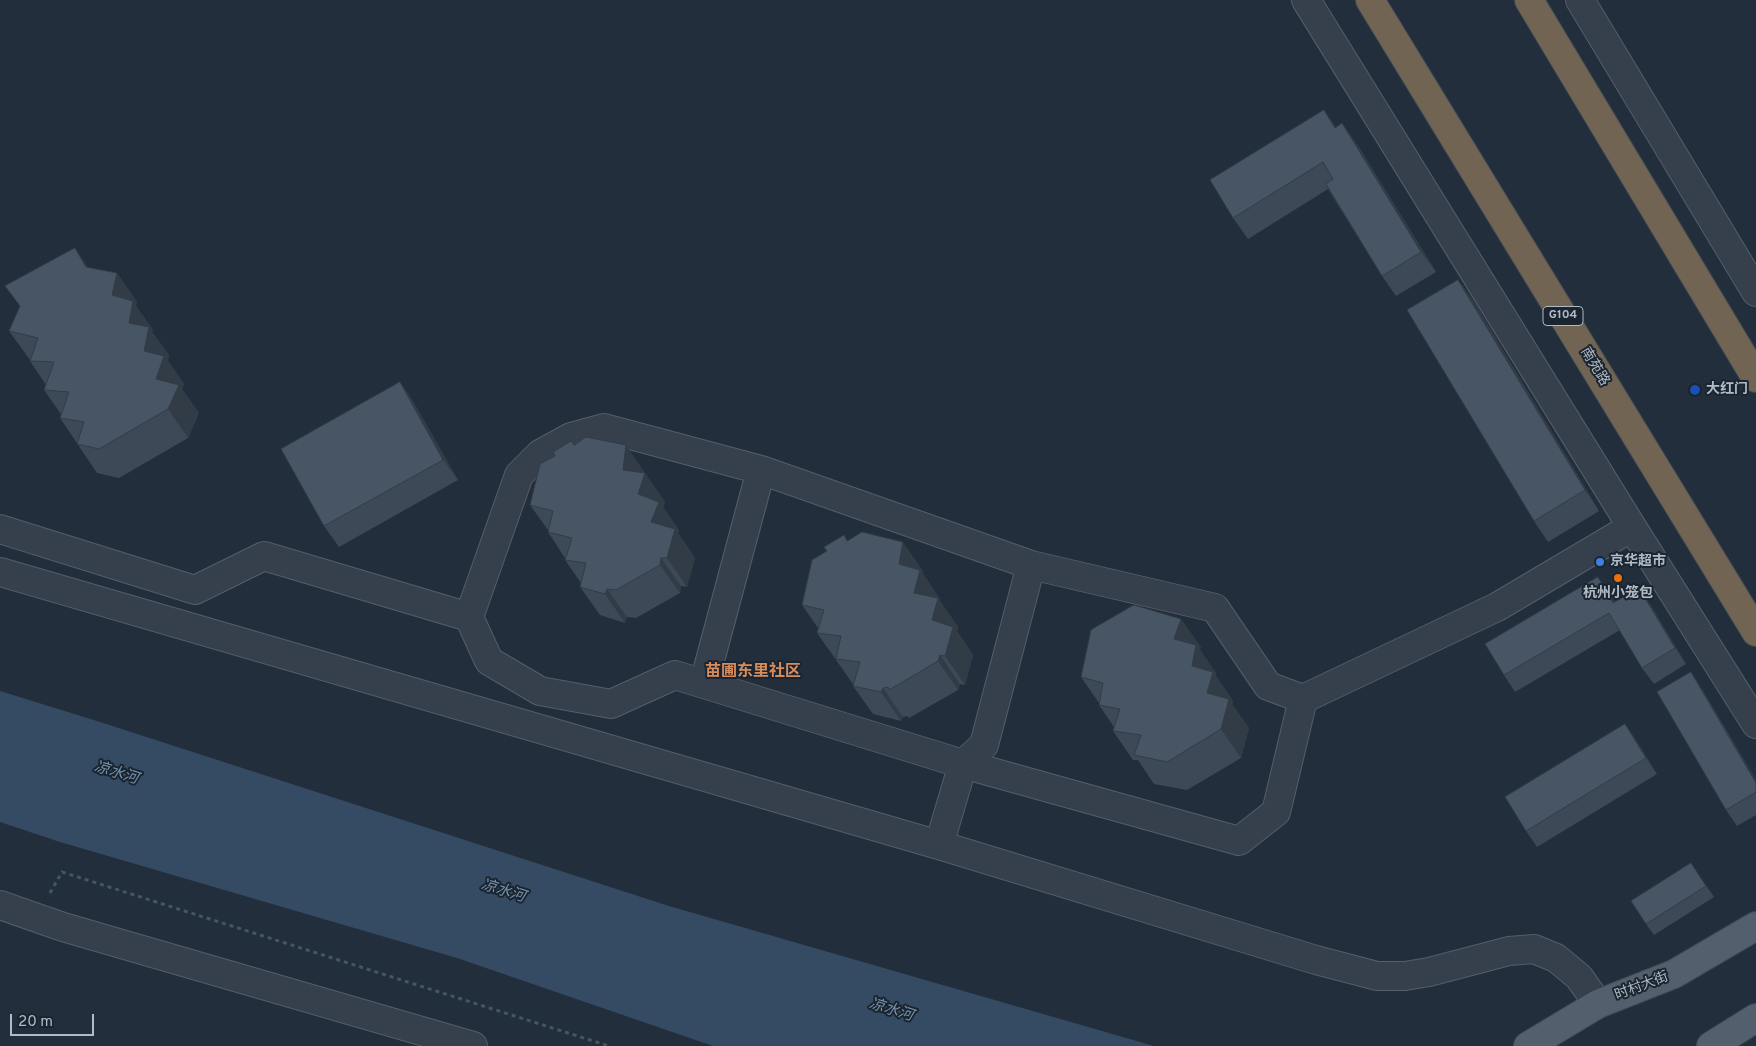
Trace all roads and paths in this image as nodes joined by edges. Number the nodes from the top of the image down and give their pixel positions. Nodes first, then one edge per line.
1 (1306, 0) edge
2 (1370, 0) edge
3 (1528, 0) edge
4 (1580, 0) edge
5 (1756, 292) edge
6 (1756, 378) edge
7 (761, 470) junction
8 (1632, 527) junction
9 (0, 529) edge
10 (1031, 565) junction
11 (0, 572) edge
12 (469, 617) junction
13 (1756, 632) edge
14 (704, 683) junction
15 (1303, 699) junction
16 (1756, 724) edge
17 (963, 764) junction
18 (938, 844) junction
19 (0, 906) edge
20 (38, 918) junction
21 (1756, 926) edge
22 (1598, 1004) junction
23 (1756, 1018) edge
24 (473, 1046) edge
25 (610, 1046) edge
26 (1528, 1046) edge
27 (1711, 1046) edge

1 - 8 street
2 - 13 highway, 南苑路 / G104
3 - 6 highway
4 - 5 street
7 - 10 street
7 - 12 street
7 - 14 street
8 - 15 street
8 - 16 street
9 - 12 street
10 - 15 street
10 - 17 street
11 - 18 street
12 - 14 street
14 - 17 street
15 - 17 street
17 - 18 street
18 - 22 street
19 - 20 street
20 - 24 street
20 - 25 path
21 - 22 main road, 时村大街
22 - 26 main road, 时村大街
23 - 27 main road

